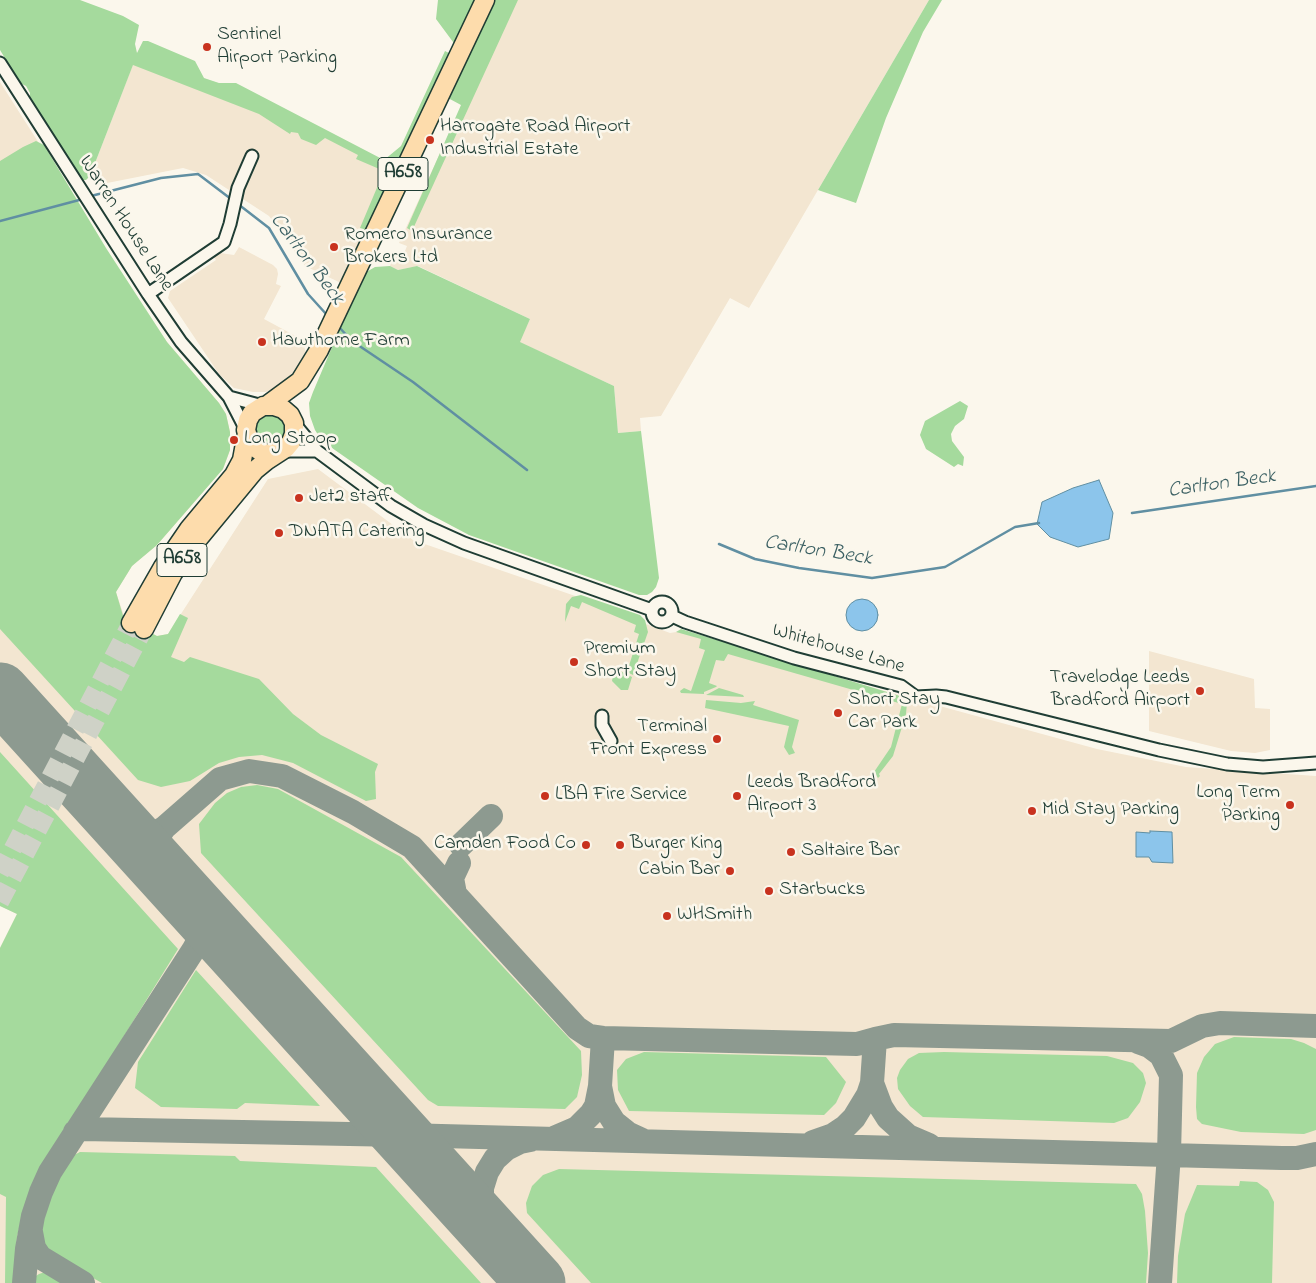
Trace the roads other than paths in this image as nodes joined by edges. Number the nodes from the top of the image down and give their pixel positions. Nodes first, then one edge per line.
1 (485, 0) edge
2 (0, 63) edge
3 (252, 156) dead end
4 (148, 294) junction
5 (300, 381) junction
6 (229, 397) junction
7 (265, 406) junction
8 (293, 421) junction
9 (246, 431) junction
10 (316, 451) junction
11 (279, 452) junction
12 (194, 533) junction
13 (137, 626) tunnel mouth
14 (602, 716) dead end
15 (611, 741) dead end
16 (1316, 763) edge

1 - 5 highway, A658
2 - 4 street, Warren House Lane
3 - 4 street
4 - 6 street, Warren House Lane
5 - 7 highway, A658
5 - 8 highway, A658
6 - 7 street
6 - 9 street, Warren House Lane
7 - 8 highway
7 - 9 highway
8 - 10 street
8 - 11 highway
9 - 11 highway
9 - 12 highway, A658
10 - 11 street
10 - 16 street, Whitehouse Lane
11 - 12 highway, A658
12 - 13 highway, A658
14 - 15 street

